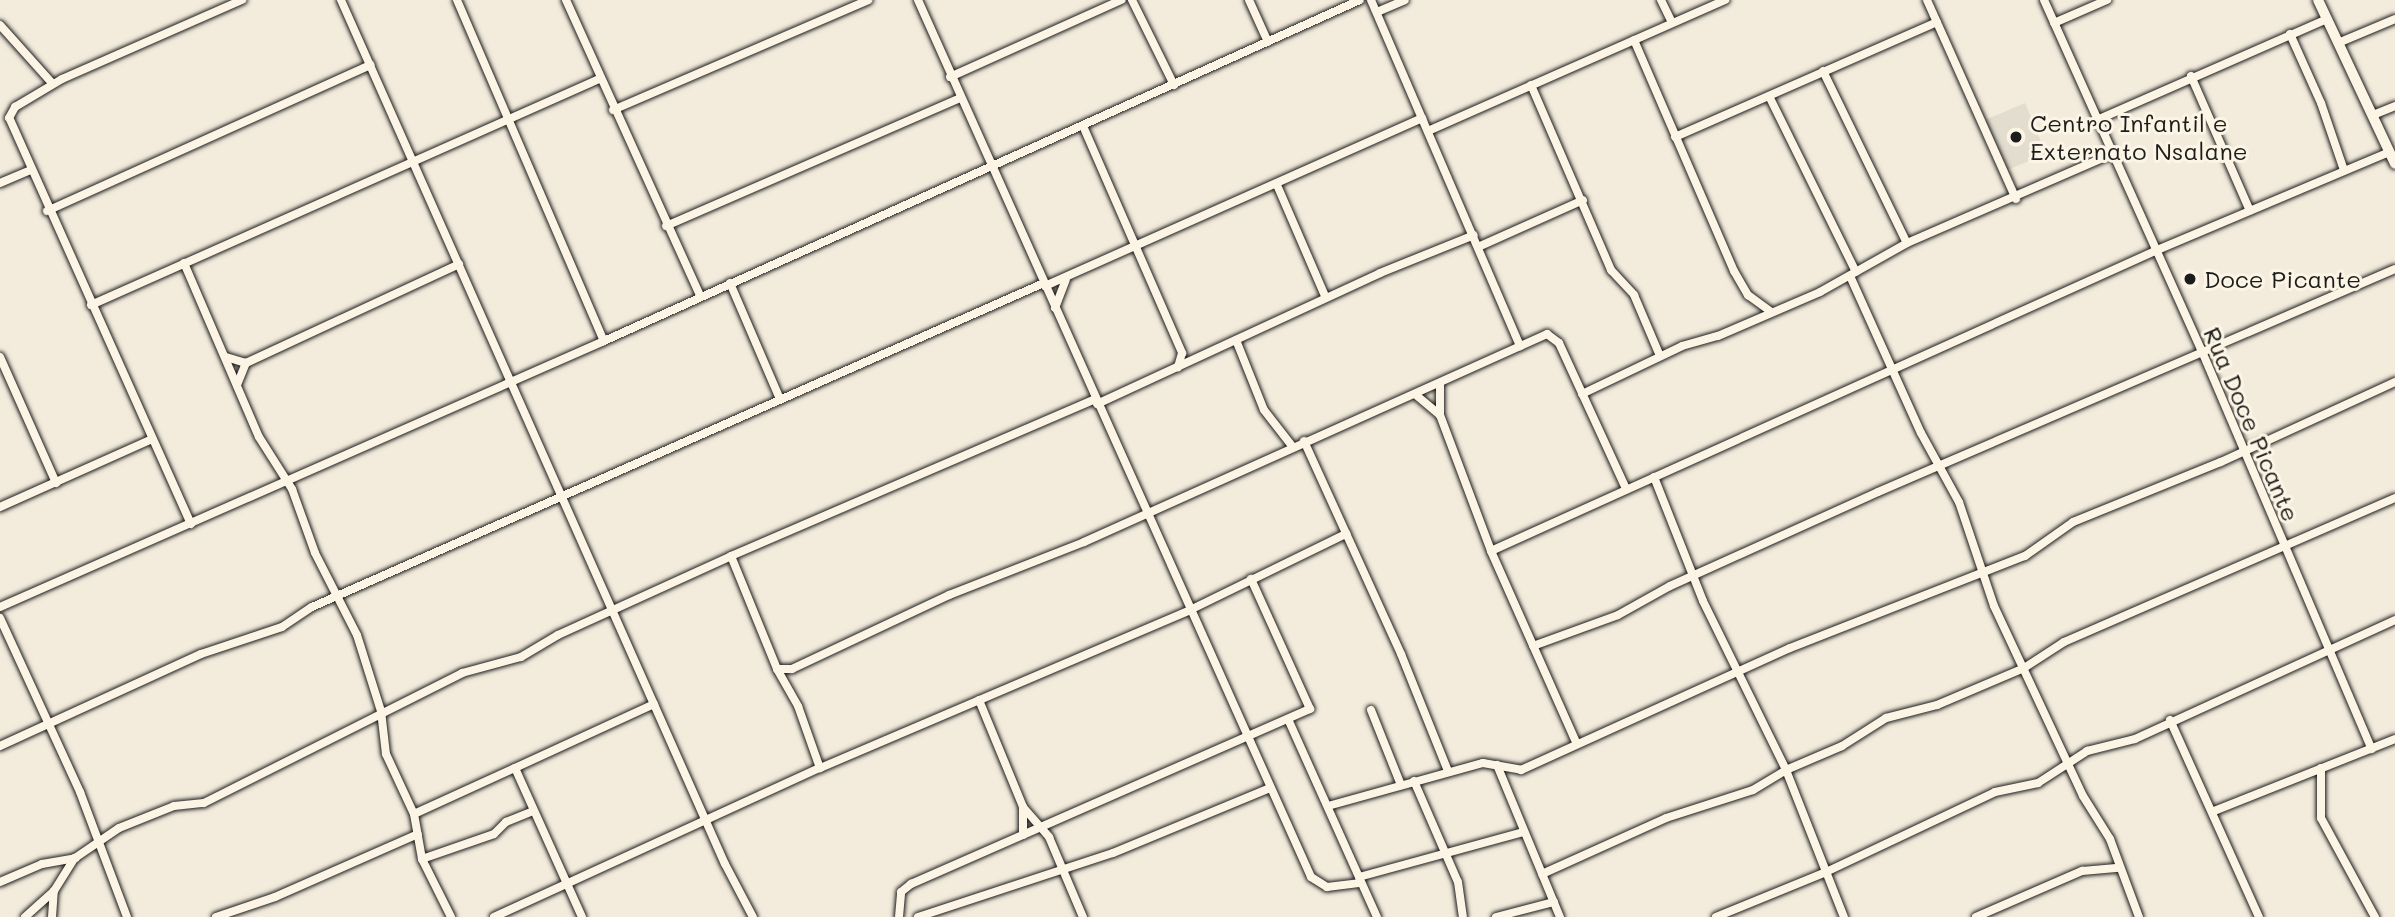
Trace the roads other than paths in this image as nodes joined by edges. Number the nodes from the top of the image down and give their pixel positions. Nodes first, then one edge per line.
1 (242, 0) edge
2 (341, 0) edge
3 (457, 0) edge
4 (566, 0) edge
5 (868, 0) edge
6 (918, 0) edge
7 (1121, 0) edge
8 (1132, 0) edge
9 (1249, 0) edge
10 (1360, 0) edge
11 (1371, 0) edge
12 (1405, 0) edge
13 (1661, 0) edge
14 (1725, 0) edge
15 (1927, 0) edge
16 (2044, 0) edge
17 (2107, 0) edge
18 (2318, 0) edge
19 (1377, 12) junction
20 (2327, 19) junction
21 (2395, 20) edge
22 (1937, 22) junction
23 (1672, 23) junction
24 (2054, 23) junction
25 (0, 25) edge
26 (2290, 34) junction
27 (1634, 40) junction
28 (1268, 43) junction
29 (2338, 43) junction
30 (371, 65) junction
31 (1823, 71) junction
32 (2191, 76) junction
33 (950, 77) junction
34 (599, 79) junction
35 (53, 84) junction
36 (1174, 85) junction
37 (1531, 85) junction
38 (1769, 96) junction
39 (960, 97) junction
40 (2395, 106) edge
41 (613, 110) junction
42 (2373, 115) junction
43 (508, 118) junction
44 (1422, 118) junction
45 (2097, 120) junction
46 (1083, 127) junction
47 (1428, 131) junction
48 (1675, 137) junction
49 (2389, 152) junction
50 (2112, 155) junction
51 (413, 160) junction
52 (2395, 164) edge
53 (991, 167) junction
54 (30, 170) junction
55 (2344, 170) junction
56 (0, 183) edge
57 (1277, 185) junction
58 (2016, 199) junction
59 (1583, 200) junction
60 (47, 211) junction
61 (2250, 211) junction
62 (666, 226) junction
63 (1474, 236) junction
64 (1907, 243) junction
65 (1479, 247) junction
66 (1134, 248) junction
67 (2155, 251) junction
68 (184, 263) junction
69 (459, 264) junction
70 (2395, 269) edge
71 (1853, 274) junction
72 (1066, 280) junction
73 (730, 283) junction
74 (1044, 285) junction
75 (700, 296) junction
76 (1326, 298) junction
77 (1756, 304) junction
78 (91, 305) junction
79 (1055, 309) junction
80 (1770, 312) junction
81 (1759, 318) junction
82 (1236, 340) junction
83 (604, 341) junction
84 (1520, 346) junction
85 (2201, 349) junction
86 (1182, 353) junction
87 (1660, 356) junction
88 (0, 357) edge
89 (226, 357) junction
90 (1196, 358) junction
91 (246, 363) junction
92 (1178, 368) junction
93 (1895, 368) junction
94 (509, 381) junction
95 (2395, 383) edge
96 (1440, 384) junction
97 (237, 385) junction
98 (1582, 394) junction
99 (1416, 395) junction
100 (779, 397) junction
101 (1096, 401) junction
102 (1440, 415) junction
103 (152, 439) junction
104 (1304, 441) junction
105 (1292, 446) junction
106 (2244, 449) junction
107 (1938, 468) junction
108 (1654, 477) junction
109 (287, 480) junction
110 (55, 483) junction
111 (1626, 489) junction
112 (562, 496) junction
113 (2395, 498) edge
114 (0, 507) edge
115 (1146, 514) junction
116 (191, 524) junction
117 (1346, 534) junction
118 (2284, 548) junction
119 (1491, 551) junction
120 (731, 556) junction
121 (1981, 570) junction
122 (1696, 575) junction
123 (1251, 579) junction
124 (338, 596) junction
125 (0, 607) edge
126 (1190, 610) junction
127 (613, 611) junction
128 (0, 618) edge
129 (2395, 620) edge
130 (1533, 646) junction
131 (2331, 649) junction
132 (2024, 668) junction
133 (777, 669) junction
134 (792, 669) junction
135 (1741, 673) junction
136 (783, 682) junction
137 (979, 700) junction
138 (654, 704) junction
139 (1371, 710) dead end
140 (381, 711) junction
141 (1288, 719) junction
142 (2170, 720) junction
143 (49, 723) junction
144 (1246, 737) junction
145 (2395, 739) edge
146 (1577, 744) junction
147 (0, 746) edge
148 (2372, 749) junction
149 (2067, 763) junction
150 (1497, 765) junction
151 (515, 768) junction
152 (820, 768) junction
153 (2321, 768) junction
154 (1786, 770) junction
155 (1448, 771) junction
156 (1414, 781) junction
157 (1401, 785) junction
158 (1270, 788) junction
159 (1258, 796) junction
160 (1276, 803) junction
161 (1328, 806) junction
162 (1023, 807) junction
163 (533, 811) junction
164 (2214, 811) junction
165 (414, 814) junction
166 (707, 822) junction
167 (1042, 826) junction
168 (1523, 832) junction
169 (418, 834) junction
170 (1023, 835) junction
171 (100, 839) junction
172 (1445, 853) junction
173 (75, 859) junction
174 (422, 859) junction
175 (1062, 867) junction
176 (2119, 868) junction
177 (1826, 872) junction
178 (1542, 874) junction
179 (1360, 880) junction
180 (0, 882) edge
181 (566, 884) junction
182 (54, 891) junction
183 (1554, 902) junction
184 (1728, 915) edge
185 (25, 917) edge
186 (52, 917) edge
187 (127, 917) edge
188 (216, 917) edge
189 (451, 917) edge
190 (494, 917) edge
191 (582, 917) edge
192 (753, 917) edge
193 (899, 917) edge
194 (918, 917) edge
195 (1083, 917) edge
196 (1377, 917) edge
197 (1463, 917) edge
198 (1496, 917) edge
199 (1560, 917) edge
200 (1716, 917) edge
201 (1844, 917) edge
202 (1980, 917) edge
203 (2139, 917) edge
204 (2259, 917) edge
205 (2375, 917) edge

1 - 35 street
2 - 30 street
3 - 43 street
4 - 34 street
5 - 41 street
6 - 33 street
7 - 33 street
8 - 36 street
9 - 28 street
10 - 28 street
11 - 19 street
12 - 19 street
13 - 23 street
14 - 23 street
15 - 22 street
16 - 24 street, Rua Doce Picante
17 - 24 street
18 - 20 street
19 - 44 street
20 - 26 street
20 - 29 street
21 - 29 street
22 - 31 street
22 - 58 street
23 - 27 street
24 - 45 street, Rua Doce Picante
25 - 35 street
26 - 32 street
26 - 55 street
27 - 37 street
27 - 48 street
28 - 36 street
29 - 42 street
30 - 51 street
30 - 60 street
31 - 38 street
31 - 64 street
32 - 45 street
32 - 61 street
33 - 39 street
34 - 41 street
34 - 43 street
35 - 54 street
36 - 46 street
37 - 47 street
37 - 59 street
38 - 48 street
38 - 71 street
39 - 53 street
39 - 62 street
40 - 42 street
41 - 62 street
42 - 49 street
43 - 51 street
43 - 83 street
44 - 47 street
44 - 57 street
45 - 50 street, Rua Doce Picante
46 - 53 street
46 - 66 street
47 - 63 street
48 - 77 street
49 - 52 street
49 - 55 street
50 - 58 street
50 - 67 street, Rua Doce Picante
51 - 68 street
51 - 69 street
53 - 73 street
53 - 74 street
54 - 56 street
54 - 60 street
55 - 61 street
57 - 66 street
57 - 76 street
58 - 64 street
59 - 65 street
59 - 87 street
60 - 78 street
61 - 67 street
62 - 75 street
63 - 65 street
63 - 76 street
64 - 71 street
65 - 84 street
66 - 72 street
66 - 86 street
67 - 85 street, Rua Doce Picante
67 - 93 street
68 - 78 street
68 - 89 street
69 - 91 street
69 - 94 street
70 - 85 street
71 - 80 street
71 - 93 street
72 - 74 street
72 - 79 street
73 - 75 street
73 - 100 street
74 - 79 street
74 - 100 street
75 - 83 street
76 - 82 street
77 - 80 street
77 - 81 street
78 - 103 street
79 - 101 street
80 - 81 street
81 - 87 street
82 - 90 street
82 - 105 street
83 - 94 street
84 - 96 street
84 - 98 street
85 - 106 street, Rua Doce Picante
85 - 107 street
86 - 90 street
86 - 92 street
87 - 98 street
88 - 110 street
89 - 91 street
89 - 97 street
90 - 92 street
91 - 97 street
92 - 101 street
93 - 107 street
93 - 108 street
94 - 109 street
94 - 112 street
95 - 106 street
96 - 99 street
96 - 102 street
97 - 109 street
98 - 111 street
99 - 102 street
99 - 104 street
100 - 112 street
101 - 115 street
101 - 120 street
102 - 119 street
103 - 110 street
103 - 116 street
104 - 105 street
104 - 117 street
105 - 115 street
106 - 118 street, Rua Doce Picante
106 - 121 street
107 - 121 street
107 - 122 street
108 - 111 street
108 - 122 street
109 - 116 street
109 - 124 street
110 - 114 street
111 - 119 street
112 - 124 street
112 - 127 street
113 - 118 street
115 - 126 street
115 - 134 street
116 - 125 street
117 - 123 street
117 - 155 street
118 - 131 street, Rua Doce Picante
118 - 132 street
119 - 130 street
120 - 127 street
120 - 133 street
121 - 132 street
121 - 135 street
122 - 130 street
122 - 135 street
123 - 126 street
123 - 141 street
124 - 140 street
124 - 143 street
126 - 137 street
126 - 144 street
127 - 138 street
127 - 140 street
128 - 143 street
129 - 131 street
130 - 146 street
131 - 142 street
131 - 148 street, Rua Doce Picante
132 - 149 street
132 - 154 street
133 - 134 street
133 - 136 street
134 - 136 street
135 - 146 street
135 - 154 street
136 - 152 street
137 - 152 street
137 - 162 street
138 - 151 street
138 - 166 street
139 - 157 street
140 - 165 street
140 - 171 street
141 - 144 street
141 - 161 street
142 - 149 street
142 - 164 street
143 - 147 street
143 - 171 street
144 - 158 street
144 - 167 street
145 - 148 street
146 - 150 street
148 - 153 street
149 - 176 street
149 - 177 street
150 - 155 street
150 - 168 street
151 - 163 street
151 - 165 street
152 - 166 street
153 - 164 street
153 - 205 street
154 - 177 street
154 - 178 street
155 - 156 street
156 - 157 street
156 - 172 street
157 - 161 street
158 - 159 street
158 - 160 street
159 - 160 street
159 - 175 street
160 - 179 street
161 - 179 street
162 - 167 street
162 - 170 street
163 - 174 street
163 - 181 street
164 - 204 street
165 - 169 street
166 - 181 street
166 - 192 street
167 - 170 street
167 - 175 street
168 - 172 street
168 - 178 street
169 - 174 street
169 - 188 street
170 - 193 street
171 - 173 street
171 - 187 street
172 - 179 street
172 - 197 street
173 - 180 street
173 - 182 street
174 - 189 street
175 - 194 street
175 - 195 street
176 - 202 street
176 - 203 street
177 - 184 street
177 - 201 street
178 - 183 street
179 - 196 street
181 - 190 street
181 - 191 street
182 - 185 street
182 - 186 street
183 - 198 street
183 - 199 street
184 - 200 street

